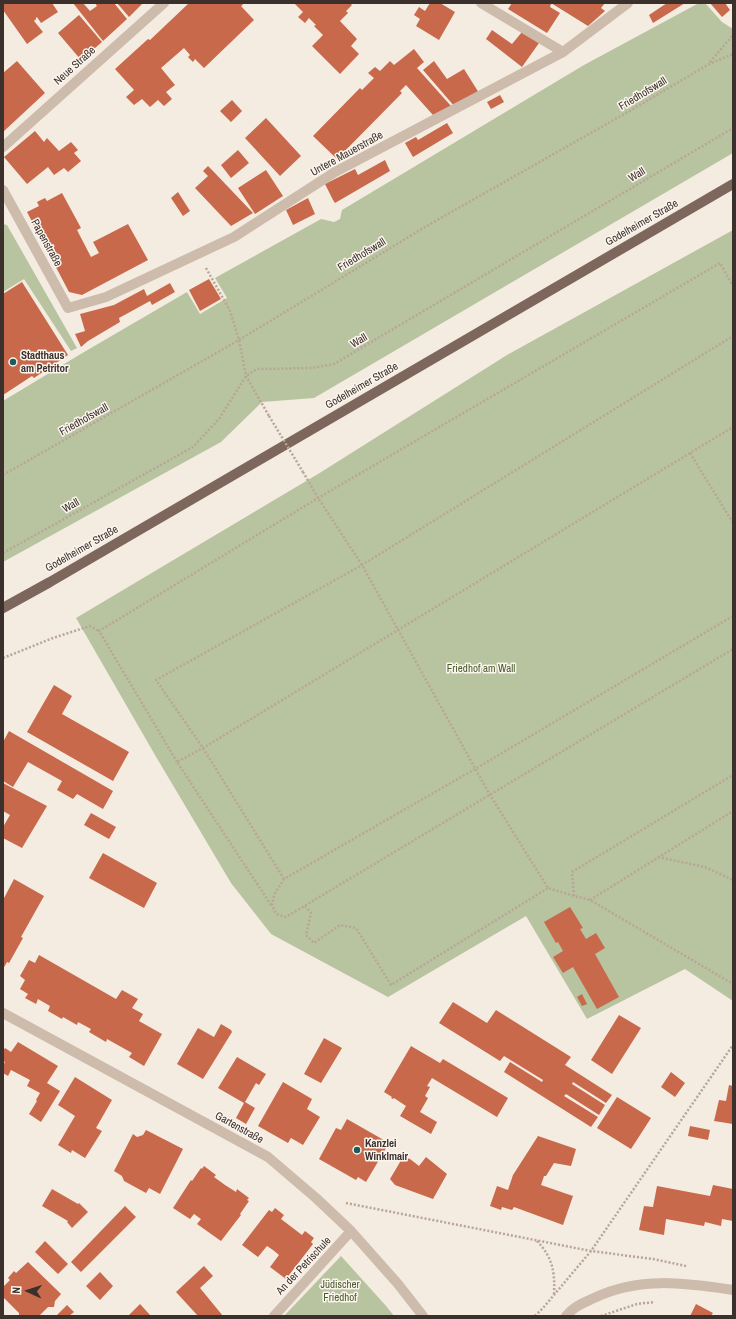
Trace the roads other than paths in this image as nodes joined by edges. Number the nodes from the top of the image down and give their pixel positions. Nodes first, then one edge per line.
1 (164, 3) edge
2 (481, 3) edge
3 (628, 3) edge
4 (563, 52) junction
5 (3, 147) edge
6 (733, 184) edge
7 (3, 190) edge
8 (68, 308) joint
9 (3, 608) edge
10 (3, 1013) edge
11 (351, 1231) junction
12 (733, 1290) edge
13 (274, 1316) edge
14 (423, 1316) edge
15 (566, 1316) edge

1 - 5 street, Neue Straße
2 - 4 street
3 - 4 street, Untere Mauerstraße
4 - 8 street, Untere Mauerstraße
6 - 9 main road, Godelheimer Straße
7 - 8 street, Papenstraße
10 - 11 street, Gartenstraße
11 - 13 street, An der Petrischule
11 - 14 street, Gartenstraße
12 - 15 street

